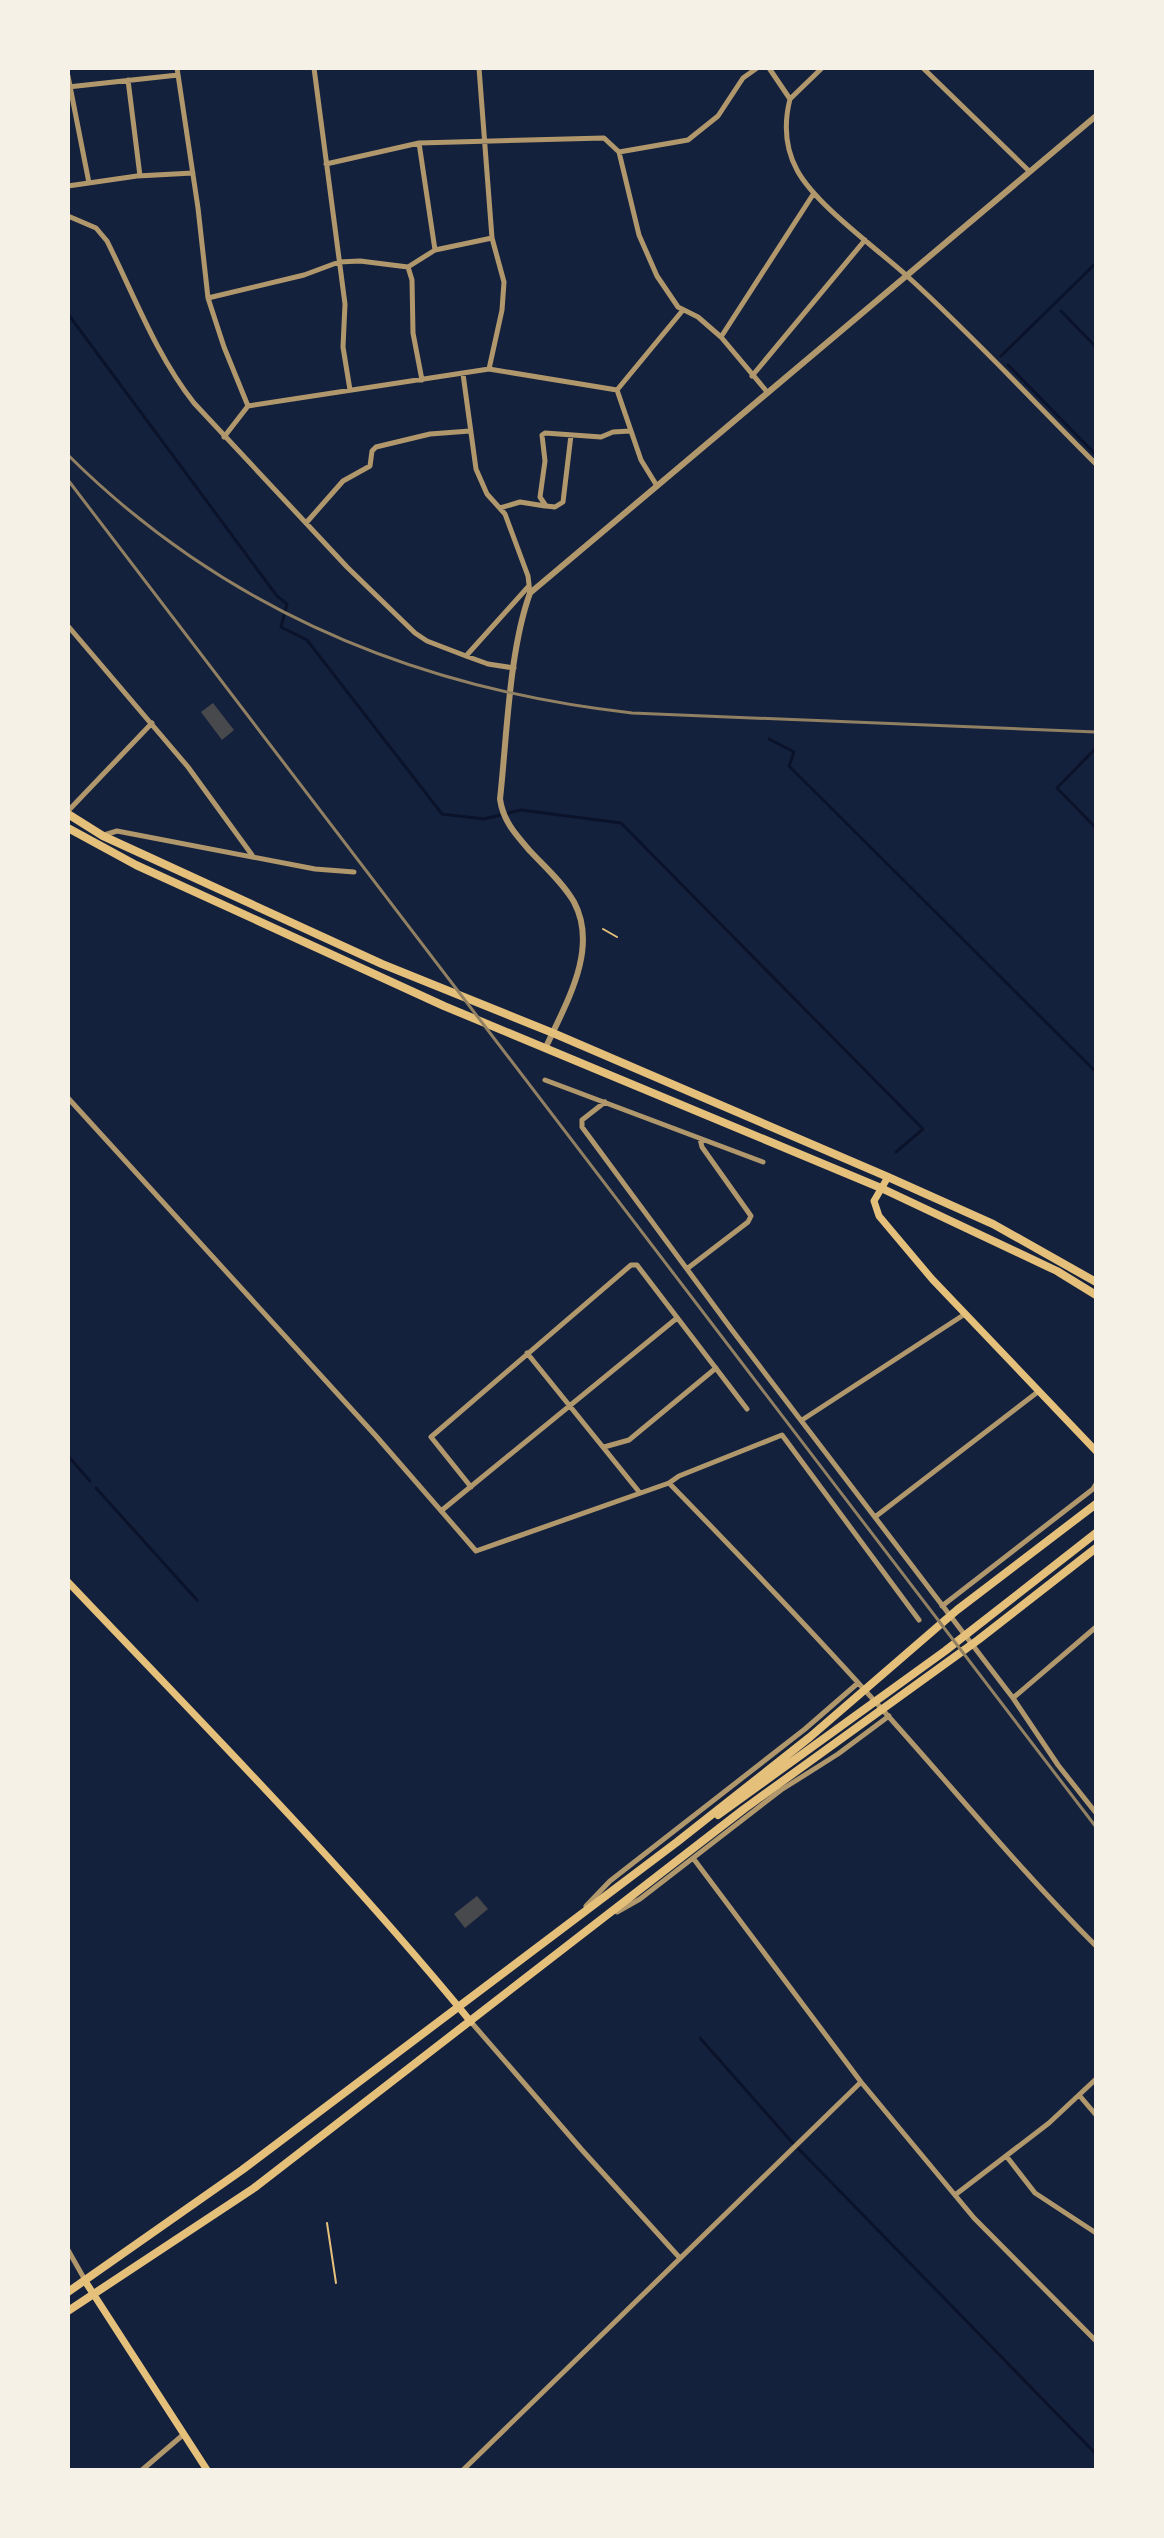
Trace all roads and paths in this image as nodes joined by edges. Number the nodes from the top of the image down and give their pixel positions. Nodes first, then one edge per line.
1 (314, 68) edge
2 (479, 68) edge
3 (757, 68) edge
4 (769, 68) edge
5 (822, 68) edge
6 (923, 68) edge
7 (178, 72) edge
8 (68, 76) edge
9 (128, 80) junction
10 (70, 87) edge
11 (790, 99) junction
12 (1096, 116) edge
13 (419, 143) junction
14 (484, 143) junction
15 (619, 152) junction
16 (326, 164) junction
17 (1029, 171) junction
18 (193, 173) junction
19 (140, 176) junction
20 (89, 183) junction
21 (68, 186) edge
22 (814, 193) junction
23 (68, 216) edge
24 (492, 238) junction
25 (865, 240) junction
26 (435, 250) junction
27 (339, 262) junction
28 (408, 267) junction
29 (907, 276) junction
30 (208, 298) junction
31 (683, 310) junction
32 (721, 337) junction
33 (489, 369) junction
34 (463, 374) junction
35 (752, 376) junction
36 (422, 380) junction
37 (350, 390) junction
38 (617, 390) junction
39 (768, 393) junction
40 (248, 406) junction
41 (470, 431) junction
42 (630, 431) junction
43 (571, 435) junction
44 (224, 437) junction
45 (1096, 464) edge
46 (657, 486) junction
47 (546, 506) junction
48 (500, 508) junction
49 (306, 523) junction
50 (529, 590) junction
51 (68, 626) edge
52 (466, 656) junction
53 (514, 668) junction
54 (152, 723) junction
55 (68, 812) edge
56 (68, 828) edge
57 (103, 836) junction
58 (252, 855) junction
59 (354, 872) dead end
60 (603, 929) dead end
61 (617, 937) dead end
62 (553, 1033) junction
63 (546, 1047) junction
64 (545, 1080) dead end
65 (68, 1098) edge
66 (605, 1102) junction
67 (700, 1138) junction
68 (763, 1162) dead end
69 (888, 1177) junction
70 (881, 1188) junction
71 (688, 1268) junction
72 (1096, 1282) edge
73 (1096, 1295) edge
74 (965, 1314) junction
75 (677, 1318) junction
76 (527, 1353) junction
77 (716, 1368) junction
78 (1039, 1391) junction
79 (570, 1406) junction
80 (747, 1409) dead end
81 (802, 1420) junction
82 (604, 1447) junction
83 (1096, 1451) edge
84 (669, 1483) junction
85 (1096, 1484) edge
86 (471, 1487) junction
87 (640, 1493) junction
88 (1096, 1504) edge
89 (441, 1511) junction
90 (875, 1517) junction
91 (1096, 1533) edge
92 (1096, 1548) edge
93 (68, 1582) edge
94 (942, 1606) junction
95 (919, 1620) dead end
96 (1096, 1627) edge
97 (858, 1683) junction
98 (1013, 1698) junction
99 (889, 1716) junction
100 (820, 1748) junction
101 (739, 1802) junction
102 (1096, 1813) edge
103 (677, 1842) junction
104 (691, 1855) junction
105 (583, 1910) junction
106 (1096, 1946) edge
107 (459, 2007) junction
108 (471, 2022) junction
109 (1096, 2079) edge
110 (861, 2082) junction
111 (1079, 2095) junction
112 (1096, 2115) edge
113 (1007, 2157) junction
114 (955, 2195) junction
115 (327, 2223) dead end
116 (1096, 2233) edge
117 (68, 2250) edge
118 (679, 2257) junction
119 (85, 2281) junction
120 (336, 2283) dead end
121 (68, 2292) edge
122 (94, 2294) junction
123 (68, 2311) edge
124 (1096, 2341) edge
125 (184, 2434) junction
126 (142, 2470) edge
127 (207, 2470) edge
128 (463, 2470) edge

1 - 16 street
2 - 14 street
3 - 15 street
4 - 11 street
5 - 11 street
6 - 17 street
7 - 9 street
7 - 18 street
8 - 10 street
9 - 10 street
9 - 19 street
10 - 20 street
11 - 22 street
12 - 17 street
13 - 14 street
13 - 16 street
13 - 26 street
14 - 15 street
14 - 24 street
15 - 31 street
16 - 27 street
17 - 29 street
18 - 19 street
18 - 30 street
19 - 20 street
20 - 21 street
22 - 25 street
22 - 32 street
23 - 44 street
24 - 26 street
24 - 33 street
25 - 29 street
25 - 35 street
26 - 28 street
27 - 28 street
27 - 30 street
27 - 37 street
28 - 36 street
29 - 39 street
29 - 45 street
30 - 40 street
31 - 32 street
31 - 38 street
32 - 35 street
33 - 34 street
33 - 38 street
34 - 36 street
34 - 41 street
35 - 39 street
36 - 37 street
37 - 40 street
38 - 42 street
39 - 46 street
40 - 44 street
41 - 48 street
41 - 49 street
42 - 43 street
42 - 46 street
43 - 47 street
43 - 47 street
44 - 49 street
46 - 50 street
47 - 48 street
48 - 50 street
49 - 52 street
50 - 52 street
50 - 53 street
51 - 54 street
52 - 53 street
53 - 62 street
54 - 55 street
54 - 58 street
55 - 57 main road
56 - 63 main road
57 - 58 street
57 - 62 main road
58 - 59 street
60 - 61 path
62 - 63 street
62 - 69 main road
63 - 70 main road
64 - 66 street
65 - 89 street
66 - 67 street
66 - 71 street
67 - 68 street
67 - 71 street
69 - 70 main road
69 - 72 main road
70 - 73 main road
70 - 74 main road
71 - 81 street
74 - 78 main road
74 - 81 street
75 - 76 street
75 - 77 street
75 - 79 street
76 - 79 street
76 - 86 street
77 - 80 street
77 - 82 street
78 - 83 main road
78 - 90 street
79 - 82 street
79 - 86 street
81 - 90 street
82 - 87 street
84 - 87 street
84 - 95 street
84 - 97 street
85 - 94 street
86 - 89 street
87 - 89 street
88 - 103 main road
90 - 94 street
91 - 100 main road
92 - 100 main road
93 - 107 main road
94 - 98 street
96 - 98 street
97 - 99 street
97 - 105 street
98 - 102 street
99 - 104 street
99 - 106 street
100 - 101 main road
100 - 104 main road
101 - 103 main road
101 - 104 main road
103 - 105 main road
104 - 108 main road
104 - 110 street
105 - 107 main road
107 - 108 main road
107 - 119 main road
108 - 118 street
108 - 122 main road
109 - 111 street
110 - 114 street
110 - 118 street
111 - 112 street
111 - 113 street
113 - 114 street
113 - 116 street
114 - 124 street
115 - 120 path
117 - 119 street
118 - 128 street
119 - 121 main road
119 - 122 main road
122 - 123 main road
122 - 125 main road
125 - 126 street
125 - 127 main road

